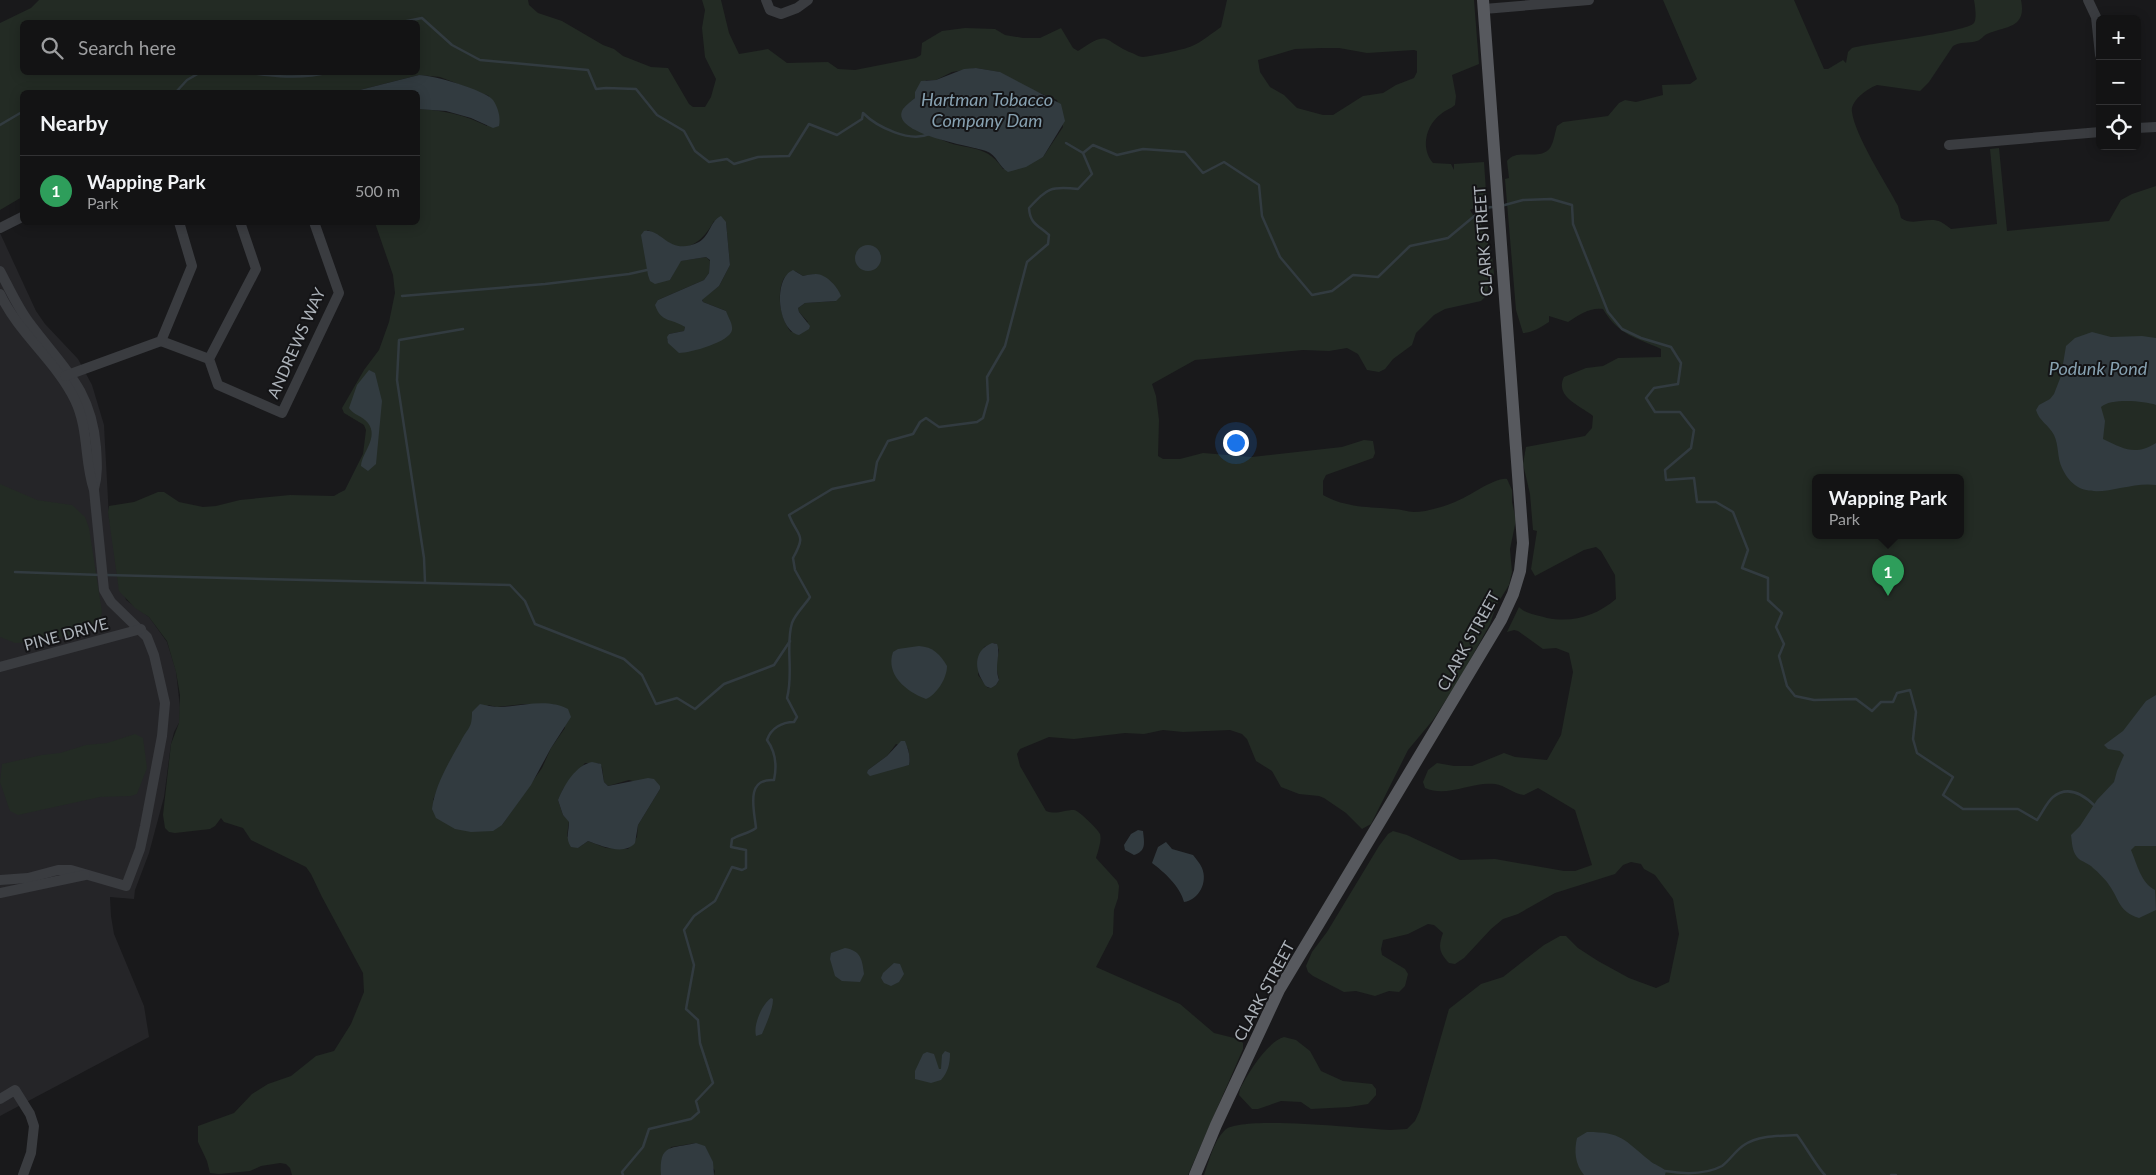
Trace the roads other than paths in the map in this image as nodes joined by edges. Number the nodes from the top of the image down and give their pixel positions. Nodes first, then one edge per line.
1 (766, 0) edge
2 (808, 0) edge
3 (1588, 0) edge
4 (2088, 0) edge
5 (1483, 4) edge
6 (2096, 17) edge
7 (2156, 127) edge
8 (2141, 128) edge
9 (2096, 132) edge
10 (1949, 145) dead end
11 (20, 218) edge
12 (179, 225) edge
13 (241, 225) edge
14 (315, 225) edge
15 (0, 228) edge
16 (0, 271) edge
17 (0, 294) edge
18 (161, 341) junction
19 (209, 359) junction
20 (66, 376) junction
21 (141, 629) junction
22 (0, 667) edge
23 (85, 875) junction
24 (0, 880) edge
25 (0, 892) edge
26 (0, 1099) edge
27 (22, 1175) edge
28 (1195, 1175) edge

1 - 2 street
3 - 5 street
4 - 6 street
5 - 28 main road, CLARK STREET
7 - 8 street
9 - 10 street
11 - 15 street
12 - 18 street
13 - 19 street
14 - 19 street, ANDREWS WAY
16 - 20 street
17 - 20 street
18 - 19 street
18 - 20 street
20 - 21 street
21 - 22 street, PINE DRIVE
21 - 23 street
23 - 24 street
23 - 25 street
26 - 27 street

